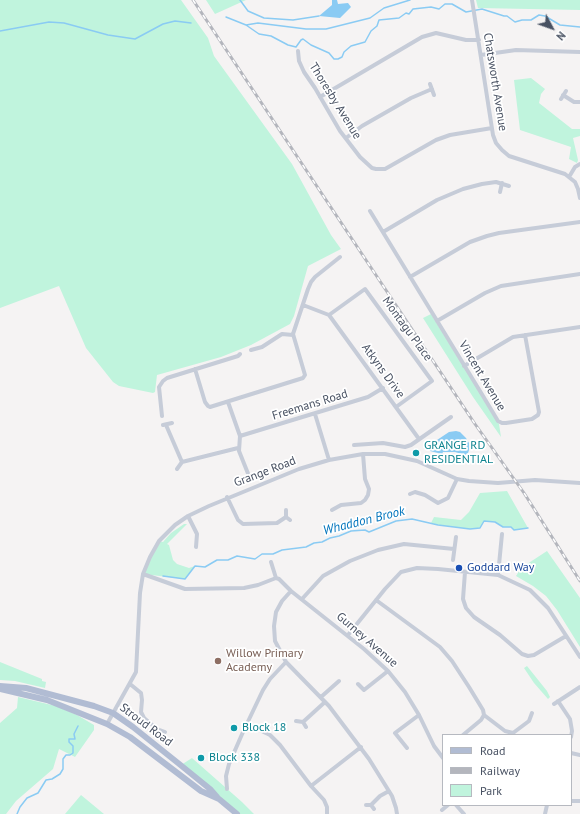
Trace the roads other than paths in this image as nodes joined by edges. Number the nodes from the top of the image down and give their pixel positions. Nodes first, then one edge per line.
1 (472, 0) edge
2 (479, 40) junction
3 (298, 51) dead end
4 (580, 52) edge
5 (481, 55) junction
6 (430, 84) dead end
7 (432, 89) junction
8 (566, 91) dead end
9 (434, 95) dead end
10 (320, 97) junction
11 (580, 102) edge
12 (492, 128) junction
13 (346, 138) junction
14 (580, 164) edge
15 (569, 177) junction
16 (502, 184) junction
17 (509, 186) dead end
18 (500, 192) dead end
19 (580, 198) edge
20 (370, 210) dead end
21 (580, 222) edge
22 (383, 232) junction
23 (340, 257) dead end
24 (580, 274) edge
25 (410, 276) junction
26 (303, 305) junction
27 (329, 315) junction
28 (437, 321) junction
29 (580, 327) edge
30 (294, 335) junction
31 (525, 335) junction
32 (251, 350) dead end
33 (240, 354) dead end
34 (464, 366) junction
35 (194, 369) junction
36 (382, 388) junction
37 (228, 402) junction
38 (396, 407) junction
39 (315, 414) junction
40 (162, 416) dead end
41 (451, 417) dead end
42 (172, 423) dead end
43 (240, 436) junction
44 (419, 439) junction
45 (354, 445) dead end
46 (238, 448) junction
47 (363, 454) junction
48 (329, 460) junction
49 (182, 462) junction
50 (177, 469) dead end
51 (264, 473) dead end
52 (457, 479) junction
53 (580, 483) edge
54 (413, 491) dead end
55 (227, 498) junction
56 (286, 510) dead end
57 (332, 510) dead end
58 (188, 516) junction
59 (286, 517) junction
60 (290, 520) dead end
61 (502, 534) dead end
62 (456, 537) dead end
63 (196, 541) junction
64 (191, 542) dead end
65 (196, 547) dead end
66 (454, 548) junction
67 (453, 560) dead end
68 (271, 562) dead end
69 (466, 572) junction
70 (143, 574) junction
71 (498, 575) junction
72 (276, 578) junction
73 (292, 591) junction
74 (302, 599) junction
75 (376, 600) junction
76 (348, 635) junction
77 (566, 636) junction
78 (580, 657) edge
79 (286, 662) junction
80 (388, 671) junction
81 (339, 681) dead end
82 (130, 684) junction
83 (358, 684) dead end
84 (0, 688) edge
85 (580, 688) edge
86 (48, 696) junction
87 (321, 697) junction
88 (558, 701) junction
89 (326, 702) junction
90 (554, 704) dead end
91 (113, 713) junction
92 (532, 713) dead end
93 (419, 715) junction
94 (484, 715) junction
95 (296, 720) dead end
96 (303, 722) junction
97 (107, 724) junction
98 (247, 724) junction
99 (306, 727) dead end
100 (165, 732) dead end
101 (464, 734) edge
102 (572, 734) edge
103 (361, 748) junction
104 (407, 748) dead end
105 (442, 755) edge
106 (311, 786) junction
107 (227, 789) dead end
108 (389, 791) junction
109 (219, 799) junction
110 (366, 805) dead end
111 (447, 806) edge
112 (457, 806) edge
113 (442, 810) dead end
114 (236, 814) edge
115 (328, 814) edge
116 (397, 814) edge
117 (464, 814) edge

1 - 2 street, Chatsworth Avenue
2 - 5 street, Chatsworth Avenue
2 - 10 street
3 - 10 street, Thoresby Avenue
4 - 5 street
5 - 12 street, Chatsworth Avenue
6 - 7 street
7 - 9 street
7 - 13 street
8 - 11 street
10 - 13 street, Thoresby Avenue
12 - 13 street, Thoresby Avenue
12 - 15 street, Chatsworth Avenue
14 - 15 street
15 - 19 street
16 - 17 street
16 - 18 street
16 - 22 street
20 - 22 street, Vincent Avenue
21 - 25 street
22 - 25 street, Vincent Avenue
23 - 26 street
24 - 28 street
25 - 28 street, Vincent Avenue
26 - 27 street
26 - 30 street
27 - 36 street, Atkyns Drive
27 - 38 street, Montagu Place
28 - 34 street, Vincent Avenue
29 - 31 street
30 - 32 street
30 - 37 street
31 - 34 street
31 - 34 street, Vincent Avenue
33 - 35 street
35 - 37 street
35 - 40 street
36 - 38 street, Atkyns Drive
36 - 39 street, Freemans Road
37 - 43 street
38 - 44 street, Atkyns Drive
39 - 43 street, Freemans Road
39 - 48 street
41 - 44 street
42 - 49 street
43 - 46 street
44 - 45 street
46 - 49 street
46 - 51 street
47 - 48 street, Grange Road
47 - 52 street, Grange Road
47 - 57 street
48 - 55 street, Grange Road
49 - 50 street
52 - 53 street, Grange Road
52 - 54 street
55 - 58 street, Grange Road
55 - 59 street
56 - 59 street
58 - 63 street
58 - 70 street, Grange Road
59 - 60 street
61 - 71 street
62 - 66 street
63 - 64 street
63 - 65 street
66 - 67 street
66 - 74 street
68 - 72 street
69 - 71 street
69 - 75 street
69 - 77 street
70 - 72 street
70 - 82 street, Grange Road
71 - 77 street
72 - 73 street, Gurney Avenue
73 - 74 street, Gurney Avenue
73 - 79 street
74 - 76 street, Gurney Avenue
75 - 76 street
75 - 94 street
76 - 80 street, Gurney Avenue
77 - 78 street
79 - 87 street
79 - 98 street
80 - 83 street
80 - 93 street, Gurney Avenue
81 - 87 street
82 - 91 street, Grange Road
82 - 100 street
84 - 86 main road, Stroud Road
85 - 88 street
86 - 91 main road, Stroud Road
86 - 97 main road, Stroud Road
87 - 89 street
88 - 90 street
88 - 102 street
89 - 96 street
89 - 103 street
91 - 97 street, Grange Road
91 - 109 main road, Stroud Road
92 - 94 street
93 - 104 street
93 - 105 street, Gurney Avenue
94 - 101 street
95 - 96 street
96 - 99 street
97 - 109 main road, Stroud Road
98 - 106 street
98 - 107 street
103 - 106 street
103 - 108 street
106 - 115 street
108 - 110 street
108 - 116 street
109 - 114 main road, Stroud Road
111 - 113 street
112 - 117 street

